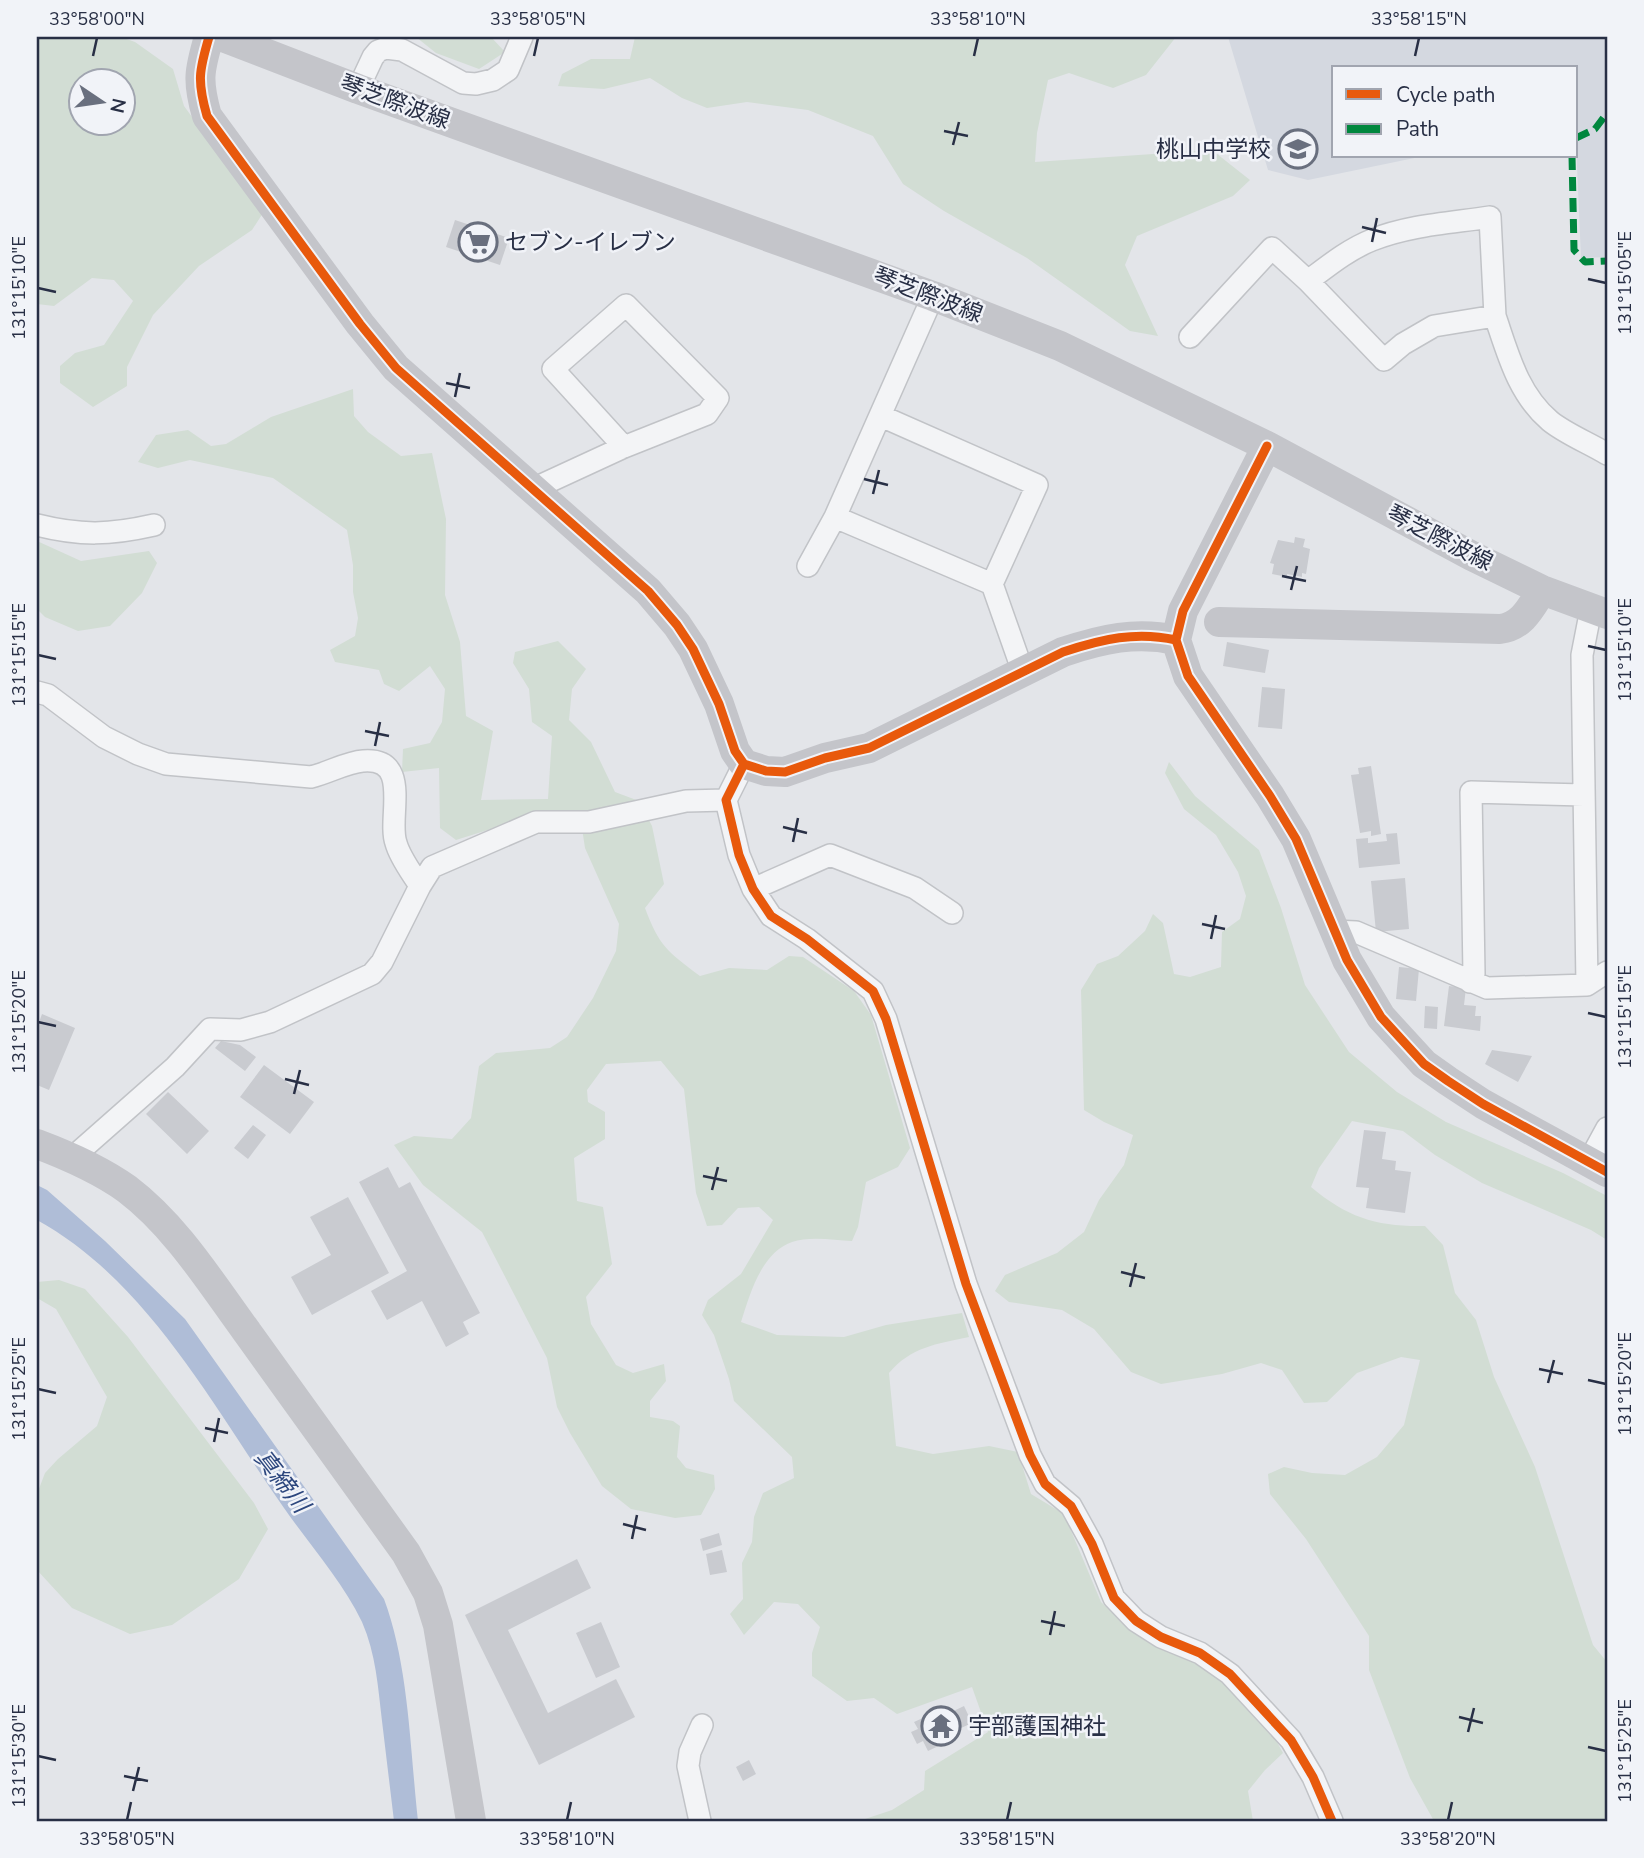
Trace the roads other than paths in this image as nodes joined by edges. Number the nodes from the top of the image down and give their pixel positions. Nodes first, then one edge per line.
1 (209, 37) edge
2 (223, 37) edge
3 (522, 37) edge
4 (358, 89) junction
5 (1308, 281) junction
6 (933, 296) junction
7 (1495, 316) junction
8 (1190, 337) dead end
9 (881, 416) junction
10 (1267, 446) junction
11 (624, 447) junction
12 (1607, 454) edge
13 (533, 489) junction
14 (835, 517) junction
15 (37, 525) edge
16 (154, 525) dead end
17 (808, 566) dead end
18 (992, 584) junction
19 (1542, 590) junction
20 (1599, 612) edge
21 (1219, 622) dead end
22 (1176, 640) junction
23 (1023, 672) junction
24 (37, 692) edge
25 (744, 764) junction
26 (1584, 795) junction
27 (726, 800) junction
28 (420, 886) junction
29 (753, 889) junction
30 (952, 913) dead end
31 (1334, 931) junction
32 (1607, 972) edge
33 (1470, 982) junction
34 (1587, 985) junction
35 (1607, 1128) edge
36 (37, 1144) edge
37 (73, 1157) junction
38 (1598, 1166) edge
39 (702, 1725) dead end
40 (471, 1821) edge
41 (699, 1821) edge
42 (1332, 1821) edge

1 - 13 street
2 - 4 street, 琴芝際波線
3 - 4 street
4 - 6 street, 琴芝際波線
5 - 7 street
5 - 7 street
5 - 8 street
6 - 9 street
6 - 10 street, 琴芝際波線
7 - 12 street
9 - 14 street
9 - 18 street
10 - 19 street, 琴芝際波線
10 - 22 street
11 - 11 street
11 - 13 street
13 - 25 street
14 - 17 street
14 - 18 street
15 - 16 street
18 - 23 street
19 - 20 street, 琴芝際波線
19 - 21 street
20 - 26 street
22 - 23 street
22 - 31 street
23 - 25 street
24 - 28 street
25 - 27 street
26 - 33 street
26 - 34 street
27 - 28 street
27 - 29 street
28 - 37 street
29 - 30 street
29 - 42 street
31 - 33 street
31 - 38 street
32 - 34 street
33 - 34 street
35 - 38 street
36 - 37 street
37 - 40 street
39 - 41 street

